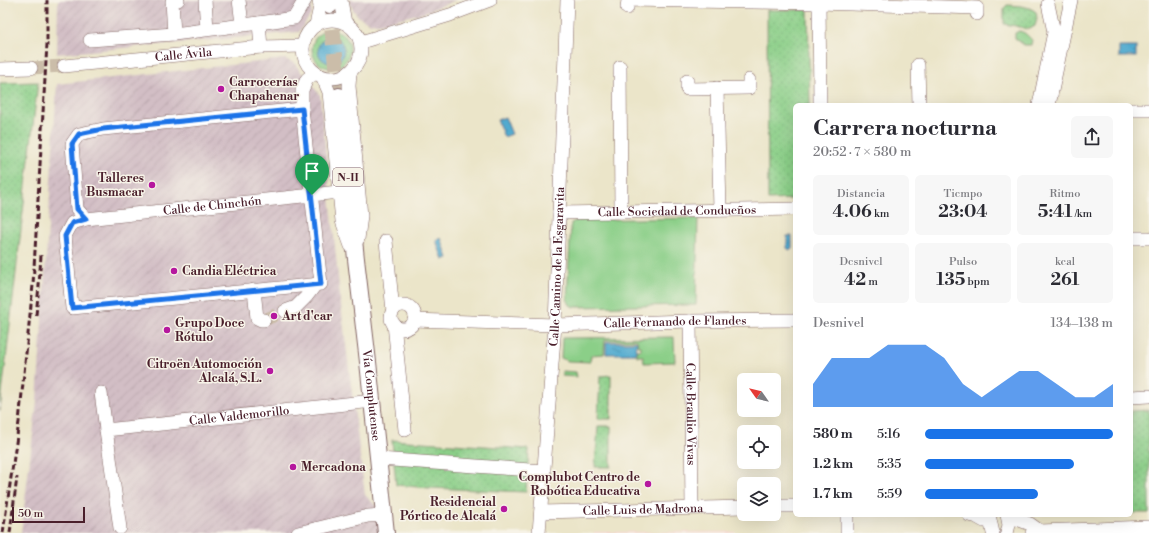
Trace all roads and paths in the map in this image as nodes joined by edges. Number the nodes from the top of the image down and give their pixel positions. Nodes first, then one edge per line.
1 (178, 0) edge
2 (205, 0) edge
3 (239, 0) edge
4 (305, 0) edge
5 (490, 0) edge
6 (567, 0) edge
7 (1071, 0) edge
8 (330, 1) edge
9 (819, 1) edge
10 (1045, 2) edge
11 (627, 8) dead end
12 (977, 14) dead end
13 (259, 23) junction
14 (345, 23) junction
15 (242, 24) junction
16 (316, 25) junction
17 (207, 29) junction
18 (174, 34) junction
19 (90, 40) dead end
20 (361, 42) junction
21 (303, 46) junction
22 (261, 47) junction
23 (918, 65) dead end
24 (64, 66) tunnel mouth
25 (620, 67) dead end
26 (31, 68) tunnel mouth
27 (0, 69) edge
28 (350, 73) junction
29 (319, 76) junction
30 (749, 80) dead end
31 (687, 81) dead end
32 (717, 88) junction
33 (340, 96) tunnel mouth
34 (820, 103) edge
35 (919, 103) edge
36 (1039, 103) edge
37 (1048, 103) edge
38 (302, 109) junction
39 (1133, 110) edge
40 (1149, 110) edge
41 (338, 192) junction
42 (312, 195) junction
43 (793, 209) edge
44 (720, 210) junction
45 (621, 212) junction
46 (559, 213) junction
47 (86, 219) junction
48 (1133, 238) edge
49 (1149, 238) edge
50 (386, 241) dead end
51 (356, 258) junction
52 (316, 284) junction
53 (254, 290) junction
54 (285, 311) tunnel mouth
55 (393, 311) junction
56 (264, 320) dead end
57 (414, 320) junction
58 (793, 320) edge
59 (690, 321) junction
60 (394, 324) junction
61 (555, 325) junction
62 (101, 393) dead end
63 (1149, 396) edge
64 (1133, 397) edge
65 (372, 401) junction
66 (106, 430) junction
67 (405, 430) dead end
68 (379, 460) junction
69 (544, 471) junction
70 (781, 506) edge
71 (793, 506) edge
72 (737, 507) edge
73 (692, 508) junction
74 (541, 512) junction
75 (385, 515) junction
76 (847, 517) edge
77 (977, 517) edge
78 (989, 524) edge
79 (1012, 525) edge
80 (1149, 527) edge
81 (120, 528) dead end
82 (1035, 530) edge
83 (298, 533) edge
84 (386, 533) edge
85 (539, 533) edge
86 (847, 533) edge

1 - 18 street
2 - 17 street
3 - 15 street
4 - 13 street
5 - 20 street
6 - 46 street, Calle Camino de la Esgaravita
7 - 10 street
7 - 37 street
8 - 14 street
8 - 16 street
9 - 11 street
9 - 12 street
9 - 34 street
10 - 36 street
13 - 15 street
13 - 22 street
14 - 16 street
14 - 20 street
15 - 17 street
16 - 21 street
17 - 18 street
18 - 19 street
20 - 28 street
21 - 22 street, Calle Ávila
21 - 29 street
22 - 24 street, Calle Ávila
23 - 35 street
25 - 45 street
26 - 27 street
28 - 29 street
28 - 51 street, Vía Complutense
29 - 38 street
29 - 41 street, Vía Complutense
30 - 32 street
31 - 32 street
32 - 44 street
33 - 51 main road, Vía Complutense / N-II
38 - 42 street
38 - 47 street
39 - 40 street
41 - 42 street, Calle de Chinchón
41 - 51 street, Vía Complutense
42 - 47 street, Calle de Chinchón
42 - 52 street
43 - 44 street, Calle Sociedad de Condueños
44 - 45 street, Calle Sociedad de Condueños
45 - 46 street, Calle Sociedad de Condueños
46 - 61 street, Calle Camino de la Esgaravita
47 - 53 street
48 - 49 street
50 - 55 street
51 - 65 main road, Vía Complutense / N-II
52 - 53 street
52 - 54 street
53 - 56 street
55 - 57 street
55 - 60 street
57 - 60 street
57 - 61 street, Calle Fernando de Flandes
58 - 59 street, Calle Fernando de Flandes
59 - 61 street, Calle Fernando de Flandes
59 - 73 street, Calle Braulio Vivas
60 - 67 street
61 - 69 street, Calle Camino de la Esgaravita
62 - 66 street
63 - 64 street
65 - 66 street, Calle Valdemorillo
65 - 68 main road, Vía Complutense / N-II
66 - 81 street
68 - 69 street
68 - 75 main road, Vía Complutense / N-II
69 - 74 street, Calle Camino de la Esgaravita
70 - 71 street
72 - 73 street, Calle Luis de Madrona
73 - 74 street, Calle Luis de Madrona
74 - 85 street, Calle Camino de la Esgaravita
75 - 83 street
75 - 84 main road, Vía Complutense / N-II
76 - 86 street
77 - 78 street
79 - 82 street
80 - 82 street

